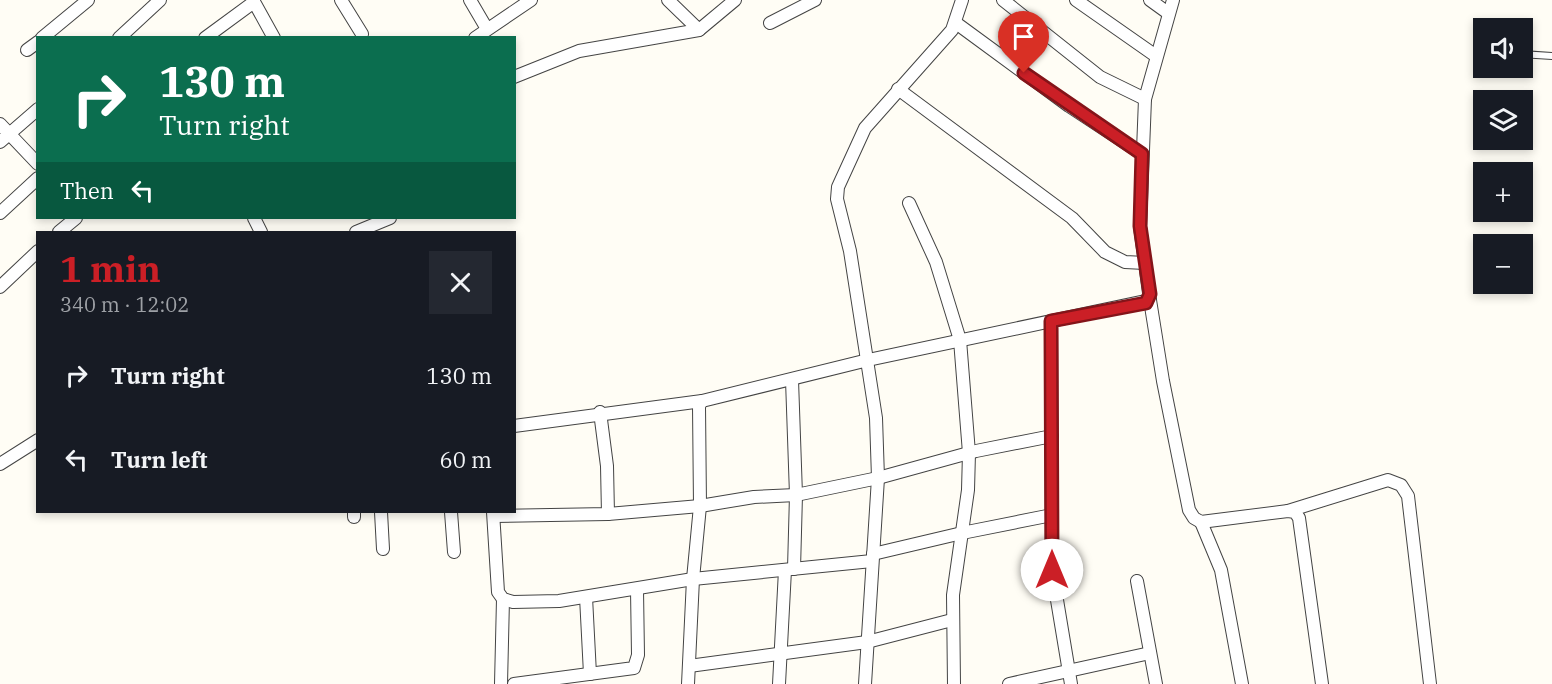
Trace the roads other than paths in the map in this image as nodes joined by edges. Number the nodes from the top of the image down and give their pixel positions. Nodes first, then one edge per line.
1 (88, 0) edge
2 (160, 0) edge
3 (341, 0) edge
4 (470, 0) edge
5 (668, 0) edge
6 (735, 0) edge
7 (816, 0) edge
8 (962, 0) edge
9 (1003, 0) edge
10 (1076, 0) edge
11 (1150, 0) edge
12 (1173, 0) edge
13 (253, 1) edge
14 (528, 1) edge
15 (1168, 13) junction
16 (770, 23) dead end
17 (956, 23) junction
18 (487, 29) junction
19 (699, 30) junction
20 (362, 34) dead end
21 (44, 36) edge
22 (121, 36) edge
23 (208, 36) edge
24 (273, 36) edge
25 (478, 36) edge
26 (36, 43) edge
27 (27, 50) dead end
28 (1533, 55) edge
29 (1552, 56) edge
30 (1156, 57) junction
31 (516, 76) edge
32 (898, 89) junction
33 (1145, 99) junction
34 (36, 111) edge
35 (0, 124) edge
36 (5, 138) edge
37 (1142, 154) junction
38 (36, 162) edge
39 (36, 180) edge
40 (909, 203) dead end
41 (0, 213) edge
42 (388, 219) edge
43 (358, 231) edge
44 (36, 253) edge
45 (1145, 263) junction
46 (0, 287) edge
47 (1150, 300) junction
48 (1051, 321) junction
49 (960, 340) junction
50 (868, 360) junction
51 (792, 380) junction
52 (702, 401) junction
53 (600, 412) junction
54 (516, 426) edge
55 (1052, 436) junction
56 (36, 441) edge
57 (969, 453) junction
58 (0, 465) edge
59 (878, 478) junction
60 (796, 495) junction
61 (700, 507) junction
62 (1288, 511) junction
63 (381, 513) edge
64 (451, 513) edge
65 (493, 514) edge
66 (608, 514) junction
67 (1052, 515) junction
68 (1201, 522) junction
69 (962, 533) junction
70 (383, 549) dead end
71 (454, 552) dead end
72 (873, 557) junction
73 (789, 569) junction
74 (693, 579) junction
75 (1137, 581) dead end
76 (637, 590) junction
77 (586, 597) junction
78 (503, 599) junction
79 (952, 620) junction
80 (867, 642) junction
81 (1150, 653) junction
82 (780, 654) junction
83 (689, 666) junction
84 (590, 674) junction
85 (1070, 678) edge
86 (501, 684) edge
87 (513, 684) edge
88 (688, 684) edge
89 (779, 684) edge
90 (865, 684) edge
91 (954, 684) edge
92 (1009, 684) edge
93 (1156, 684) edge
94 (1242, 684) edge
95 (1322, 684) edge
96 (1430, 684) edge

1 - 21 street
2 - 22 street
3 - 20 street
4 - 18 street
5 - 19 street
6 - 19 street
7 - 16 street
8 - 17 street
9 - 33 street
10 - 30 street
11 - 15 street
12 - 15 street
13 - 23 street
13 - 24 street
14 - 18 street
15 - 30 street
17 - 32 street
17 - 37 street
18 - 25 street
19 - 31 street
26 - 27 street
28 - 29 lane
30 - 33 street
32 - 45 street
32 - 50 street
33 - 37 street
34 - 36 street
35 - 36 street
36 - 38 street
37 - 45 street
39 - 41 street
40 - 49 street
42 - 43 street
44 - 46 street
45 - 47 street
47 - 48 street
47 - 68 street
48 - 49 street
48 - 55 street
49 - 50 street
49 - 57 street
50 - 51 street
50 - 59 street
51 - 52 street
51 - 60 street
52 - 53 street
52 - 61 street
53 - 54 street
53 - 66 street
55 - 57 street
55 - 67 street
56 - 58 street
57 - 59 street
57 - 69 street
59 - 60 street
59 - 72 street
60 - 61 street
60 - 73 street
61 - 66 street
61 - 74 street
62 - 68 street
62 - 95 street
62 - 96 street
63 - 70 street
64 - 71 street
65 - 66 street
65 - 78 street
67 - 69 street
67 - 85 street
68 - 94 street
69 - 72 street
69 - 79 street
72 - 73 street
72 - 80 street
73 - 74 street
73 - 82 street
74 - 76 street
74 - 83 street
75 - 81 street
76 - 77 street
76 - 84 street
77 - 78 street
77 - 84 street
78 - 86 street
79 - 80 street
79 - 91 street
80 - 82 street
80 - 90 street
81 - 85 street
81 - 93 street
82 - 83 street
82 - 89 street
83 - 88 street
84 - 87 street
85 - 92 street

